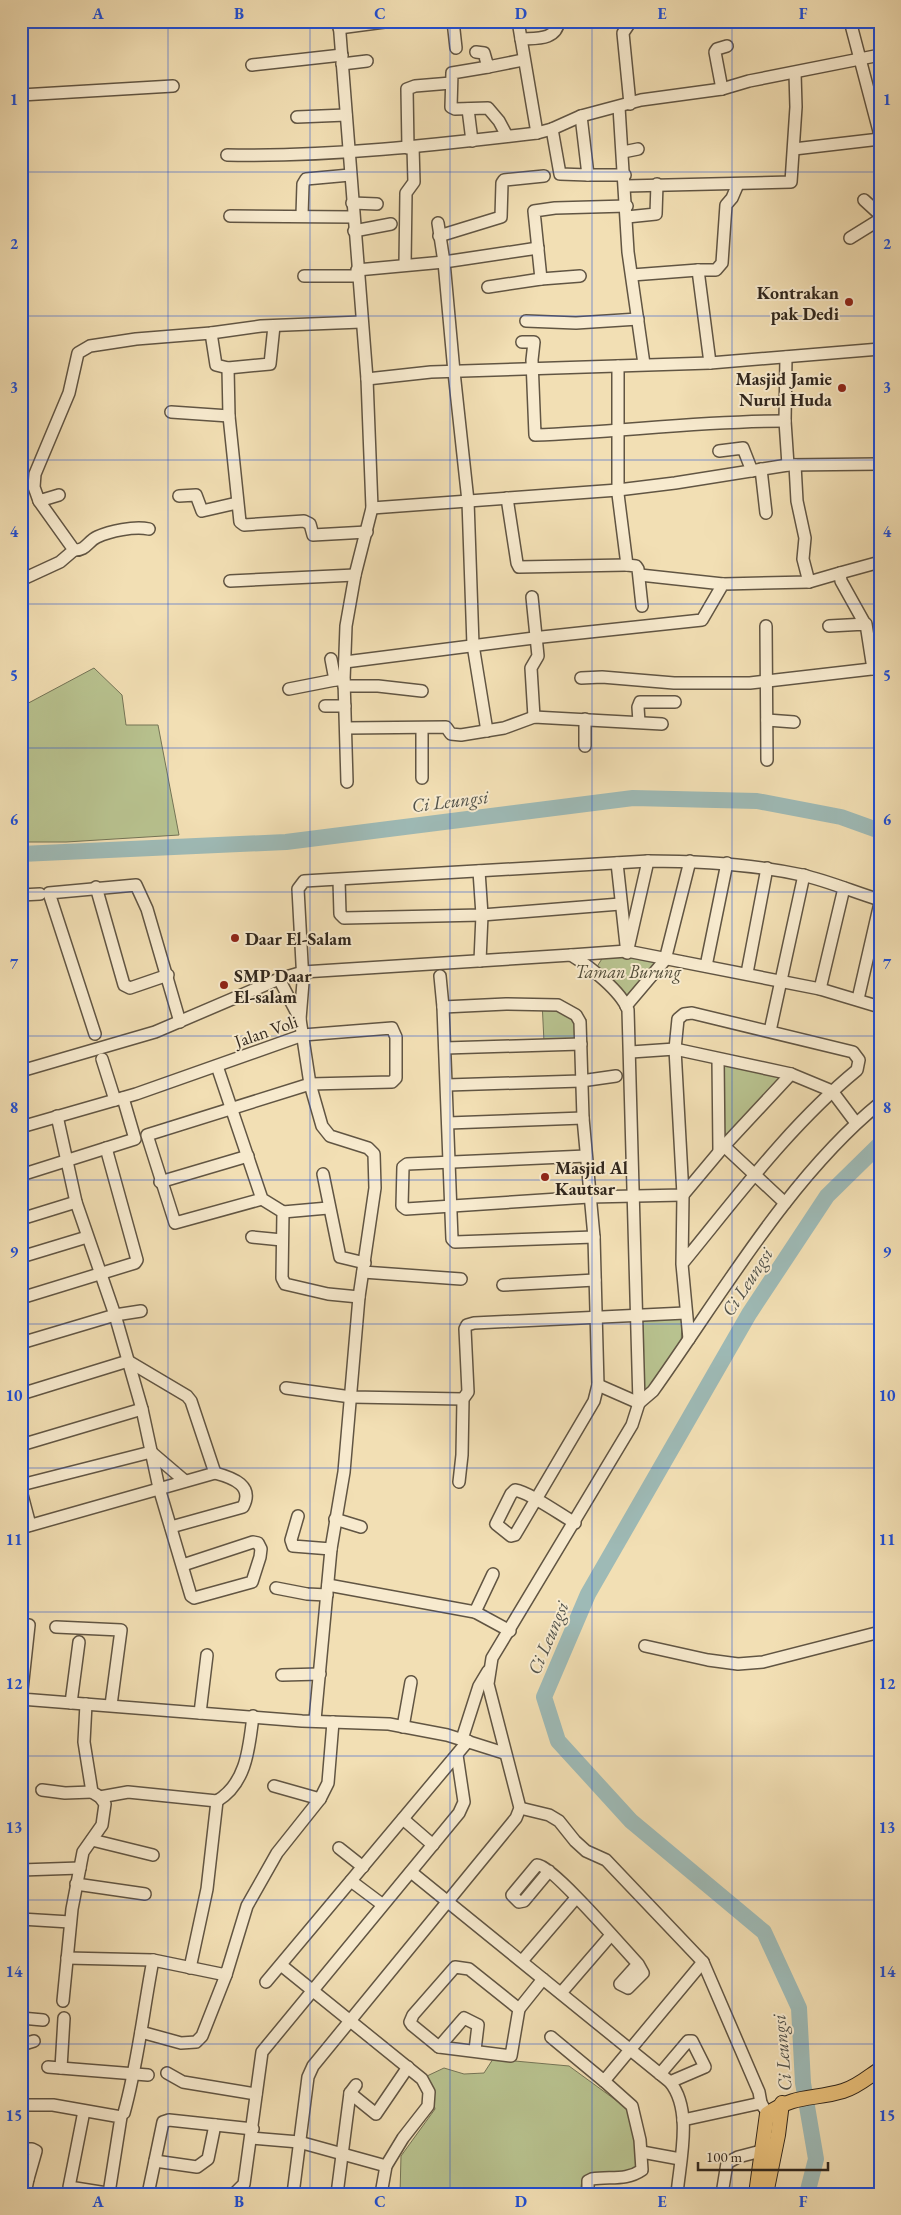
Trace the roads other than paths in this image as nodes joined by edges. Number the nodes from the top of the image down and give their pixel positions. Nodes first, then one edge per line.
1 (392, 21) edge
2 (453, 21) edge
3 (518, 21) edge
4 (559, 21) edge
5 (850, 21) edge
6 (628, 24) edge
7 (339, 25) edge
8 (613, 29) dead end
9 (521, 39) junction
10 (727, 46) dead end
11 (456, 48) dead end
12 (476, 52) dead end
13 (880, 55) edge
14 (342, 59) junction
15 (523, 60) junction
16 (860, 60) junction
17 (367, 61) dead end
18 (252, 64) dead end
19 (488, 67) junction
20 (795, 73) junction
21 (451, 83) junction
22 (172, 86) dead end
23 (722, 88) junction
24 (21, 95) edge
25 (625, 105) junction
26 (468, 109) junction
27 (346, 115) junction
28 (581, 116) junction
29 (297, 117) dead end
30 (552, 129) junction
31 (536, 133) junction
32 (507, 136) junction
33 (880, 137) edge
34 (472, 141) junction
35 (411, 147) junction
36 (638, 149) dead end
37 (794, 149) junction
38 (348, 151) junction
39 (623, 152) junction
40 (227, 155) dead end
41 (350, 175) junction
42 (588, 175) junction
43 (544, 176) dead end
44 (626, 180) junction
45 (658, 184) junction
46 (738, 184) junction
47 (864, 200) dead end
48 (352, 203) junction
49 (377, 204) dead end
50 (627, 212) junction
51 (302, 215) junction
52 (230, 216) dead end
53 (879, 216) edge
54 (353, 217) junction
55 (438, 222) dead end
56 (391, 224) dead end
57 (354, 231) junction
58 (439, 236) junction
59 (850, 238) dead end
60 (538, 248) junction
61 (444, 262) junction
62 (405, 266) junction
63 (698, 270) junction
64 (358, 273) junction
65 (632, 274) junction
66 (304, 276) dead end
67 (580, 276) dead end
68 (541, 279) junction
69 (488, 287) dead end
70 (638, 319) junction
71 (526, 321) dead end
72 (361, 322) junction
73 (539, 322) junction
74 (274, 326) junction
75 (211, 333) junction
76 (522, 342) dead end
77 (534, 342) junction
78 (880, 349) edge
79 (786, 357) junction
80 (528, 363) junction
81 (710, 363) junction
82 (644, 364) junction
83 (618, 366) junction
84 (228, 368) junction
85 (454, 372) junction
86 (366, 379) junction
87 (171, 412) dead end
88 (229, 416) junction
89 (785, 421) junction
90 (617, 431) junction
91 (719, 451) dead end
92 (880, 464) edge
93 (791, 465) junction
94 (756, 470) junction
95 (618, 490) junction
96 (59, 495) dead end
97 (179, 496) dead end
98 (507, 498) junction
99 (39, 501) junction
100 (468, 501) junction
101 (237, 503) junction
102 (372, 508) junction
103 (766, 513) dead end
104 (148, 529) dead end
105 (367, 532) junction
106 (74, 550) junction
107 (880, 562) edge
108 (627, 565) junction
109 (840, 573) junction
110 (355, 575) junction
111 (640, 575) junction
112 (21, 580) edge
113 (230, 581) dead end
114 (809, 582) junction
115 (723, 584) junction
116 (532, 597) dead end
117 (642, 606) dead end
118 (865, 624) junction
119 (766, 626) dead end
120 (829, 626) dead end
121 (536, 637) junction
122 (474, 645) junction
123 (331, 660) dead end
124 (345, 662) junction
125 (876, 669) edge
126 (581, 678) dead end
127 (766, 681) junction
128 (341, 682) junction
129 (289, 689) dead end
130 (422, 691) dead end
131 (675, 702) dead end
132 (325, 706) dead end
133 (345, 706) junction
134 (534, 717) junction
135 (585, 719) junction
136 (767, 720) junction
137 (639, 722) junction
138 (794, 722) dead end
139 (662, 724) dead end
140 (346, 728) junction
141 (422, 728) junction
142 (487, 731) junction
143 (585, 746) dead end
144 (767, 760) dead end
145 (422, 778) dead end
146 (347, 782) dead end
147 (648, 861) junction
148 (690, 861) junction
149 (617, 863) junction
150 (727, 863) junction
151 (767, 868) junction
152 (479, 871) junction
153 (804, 876) junction
154 (339, 880) junction
155 (96, 887) junction
156 (844, 888) junction
157 (40, 894) dead end
158 (21, 895) edge
159 (880, 901) edge
160 (620, 904) junction
161 (482, 915) junction
162 (627, 952) junction
163 (571, 955) junction
164 (665, 960) junction
165 (480, 961) junction
166 (706, 966) junction
167 (303, 972) junction
168 (747, 974) junction
169 (168, 975) junction
170 (440, 976) dead end
171 (279, 979) junction
172 (782, 982) junction
173 (820, 989) junction
174 (21, 997) edge
175 (858, 999) junction
176 (21, 1004) edge
177 (626, 1006) junction
178 (443, 1007) junction
179 (880, 1007) edge
180 (300, 1020) junction
181 (180, 1022) junction
182 (770, 1031) junction
183 (95, 1034) dead end
184 (303, 1035) junction
185 (581, 1044) junction
186 (445, 1048) junction
187 (675, 1049) junction
188 (631, 1052) junction
189 (102, 1059) dead end
190 (718, 1059) junction
191 (217, 1066) junction
192 (21, 1071) edge
193 (791, 1074) junction
194 (616, 1076) dead end
195 (581, 1081) junction
196 (310, 1084) junction
197 (447, 1085) junction
198 (832, 1091) junction
199 (119, 1099) junction
200 (880, 1104) edge
201 (232, 1109) junction
202 (57, 1116) junction
203 (583, 1118) junction
204 (856, 1122) junction
205 (448, 1123) junction
206 (21, 1127) edge
207 (106, 1148) junction
208 (721, 1149) junction
209 (248, 1156) junction
210 (586, 1156) junction
211 (66, 1160) junction
212 (450, 1161) junction
213 (323, 1174) dead end
214 (755, 1174) junction
215 (21, 1175) edge
216 (160, 1182) junction
217 (683, 1195) junction
218 (634, 1196) junction
219 (589, 1197) junction
220 (262, 1199) junction
221 (76, 1202) junction
222 (785, 1203) junction
223 (452, 1206) junction
224 (328, 1208) junction
225 (283, 1212) junction
226 (21, 1219) edge
227 (87, 1237) junction
228 (594, 1237) junction
229 (252, 1238) dead end
230 (282, 1240) junction
231 (21, 1257) edge
232 (682, 1264) junction
233 (364, 1268) junction
234 (100, 1274) junction
235 (461, 1279) dead end
236 (595, 1280) junction
237 (503, 1285) dead end
238 (359, 1297) junction
239 (21, 1298) edge
240 (141, 1310) dead end
241 (685, 1313) junction
242 (636, 1315) junction
243 (114, 1316) junction
244 (596, 1316) junction
245 (689, 1340) junction
246 (21, 1342) edge
247 (128, 1361) junction
248 (598, 1385) junction
249 (286, 1388) dead end
250 (21, 1394) edge
251 (351, 1397) junction
252 (463, 1399) junction
253 (640, 1403) junction
254 (142, 1409) junction
255 (21, 1445) edge
256 (151, 1452) junction
257 (216, 1473) junction
258 (185, 1481) junction
259 (459, 1482) dead end
260 (21, 1485) edge
261 (159, 1488) junction
262 (21, 1491) edge
263 (298, 1516) dead end
264 (335, 1519) junction
265 (575, 1523) junction
266 (26, 1526) edge
267 (172, 1527) junction
268 (361, 1527) dead end
269 (331, 1549) junction
270 (183, 1565) junction
271 (493, 1574) dead end
272 (276, 1588) dead end
273 (327, 1590) junction
274 (475, 1612) junction
275 (28, 1626) dead end
276 (56, 1627) dead end
277 (510, 1631) junction
278 (880, 1632) edge
279 (79, 1642) dead end
280 (645, 1646) dead end
281 (207, 1655) dead end
282 (489, 1670) junction
283 (320, 1674) junction
284 (282, 1675) dead end
285 (411, 1682) dead end
286 (71, 1703) junction
287 (86, 1704) junction
288 (111, 1705) junction
289 (200, 1712) junction
290 (253, 1716) junction
291 (315, 1720) junction
292 (334, 1722) junction
293 (403, 1727) junction
294 (465, 1740) junction
295 (504, 1753) junction
296 (457, 1755) junction
297 (274, 1786) dead end
298 (42, 1790) dead end
299 (96, 1794) junction
300 (320, 1799) junction
301 (217, 1800) junction
302 (520, 1808) junction
303 (403, 1819) junction
304 (92, 1840) junction
305 (433, 1845) junction
306 (339, 1848) dead end
307 (152, 1855) dead end
308 (363, 1867) junction
309 (80, 1868) junction
310 (21, 1870) edge
311 (549, 1871) dead end
312 (411, 1872) junction
313 (351, 1881) junction
314 (76, 1884) junction
315 (145, 1894) dead end
316 (576, 1898) junction
317 (447, 1901) junction
318 (379, 1902) dead end
319 (21, 1919) edge
320 (70, 1922) junction
321 (611, 1935) junction
322 (67, 1958) junction
323 (153, 1960) junction
324 (522, 1961) junction
325 (703, 1962) junction
326 (638, 1964) dead end
327 (281, 1965) junction
328 (190, 1968) junction
329 (226, 1975) junction
330 (544, 1979) junction
331 (266, 1982) dead end
332 (314, 1992) junction
333 (560, 1993) junction
334 (63, 2001) dead end
335 (519, 2009) junction
336 (21, 2018) edge
337 (64, 2018) dead end
338 (43, 2020) dead end
339 (350, 2021) junction
340 (141, 2032) junction
341 (551, 2037) dead end
342 (34, 2041) dead end
343 (21, 2045) edge
344 (439, 2047) junction
345 (475, 2050) junction
346 (630, 2050) junction
347 (48, 2067) dead end
348 (408, 2067) junction
349 (61, 2068) junction
350 (880, 2069) edge
351 (167, 2073) dead end
352 (135, 2074) junction
353 (148, 2074) dead end
354 (660, 2074) junction
355 (604, 2081) junction
356 (670, 2082) junction
357 (256, 2094) junction
358 (788, 2101) junction
359 (21, 2105) edge
360 (764, 2108) junction
361 (84, 2111) junction
362 (122, 2115) junction
363 (781, 2118) junction
364 (683, 2120) junction
365 (215, 2124) junction
366 (253, 2134) junction
367 (299, 2142) junction
368 (21, 2149) edge
369 (761, 2151) junction
370 (341, 2152) junction
371 (642, 2152) junction
372 (680, 2158) junction
373 (155, 2161) junction
374 (386, 2166) junction
375 (24, 2179) edge
376 (111, 2193) edge
377 (24, 2194) edge
378 (148, 2194) edge
379 (234, 2194) edge
380 (293, 2194) edge
381 (337, 2194) edge
382 (381, 2194) edge
383 (588, 2194) edge
384 (677, 2194) edge
385 (722, 2194) edge
386 (756, 2194) edge
387 (766, 2194) edge

1 - 7 street
2 - 11 street
3 - 9 street
4 - 9 street
5 - 16 street
6 - 8 street
6 - 25 street
7 - 14 street
9 - 15 street
10 - 23 street
12 - 19 street
13 - 16 street
14 - 17 street
14 - 18 street
14 - 27 street
15 - 19 street
15 - 31 street
16 - 20 street
16 - 33 street
19 - 21 street
20 - 23 street
20 - 37 street
21 - 26 street
21 - 35 street
22 - 24 street
23 - 25 street
25 - 28 street
25 - 39 street
26 - 32 street
26 - 34 street
27 - 29 street
27 - 38 street
28 - 30 street
28 - 42 street
30 - 31 street
30 - 42 street
31 - 32 street
32 - 34 street
33 - 37 street
34 - 35 street
35 - 38 street
35 - 62 street
36 - 39 street
37 - 46 street
38 - 40 street
38 - 41 street
39 - 44 street
41 - 48 street
41 - 51 street
42 - 44 street
43 - 58 street
44 - 45 street
44 - 50 street
45 - 46 street
45 - 50 street
46 - 63 street
47 - 53 street
48 - 49 street
48 - 54 street
50 - 60 street
50 - 65 street
51 - 52 street
51 - 54 street
53 - 59 street
54 - 57 street
55 - 58 street
56 - 57 street
57 - 64 street
58 - 61 street
60 - 61 street
60 - 68 street
61 - 62 street
61 - 85 street
62 - 64 street
63 - 65 street
63 - 81 street
64 - 66 street
64 - 72 street
65 - 70 street
67 - 68 street
68 - 69 street
70 - 73 street
70 - 82 street
71 - 73 street
72 - 74 street
72 - 86 street
73 - 77 street
74 - 75 street
74 - 84 street
75 - 84 street
75 - 99 street
76 - 77 street
77 - 80 street
78 - 79 street
79 - 81 street
79 - 89 street
80 - 83 street
80 - 85 street
80 - 90 street
81 - 82 street
82 - 83 street
83 - 90 street
84 - 88 street
85 - 86 street
85 - 100 street
86 - 102 street
87 - 88 street
88 - 101 street
89 - 90 street
89 - 93 street
90 - 95 street
91 - 94 street
92 - 93 street
93 - 94 street
93 - 114 street
94 - 95 street
94 - 103 street
95 - 98 street
95 - 108 street
96 - 99 street
97 - 101 street
98 - 100 street
98 - 108 street
99 - 106 street
100 - 102 street
100 - 122 street
101 - 105 street
102 - 105 street
104 - 106 street
105 - 110 street
106 - 112 street
107 - 109 street
108 - 111 street
109 - 114 street
109 - 118 street
110 - 113 street
110 - 124 street
111 - 115 street
111 - 117 street
114 - 115 street
115 - 121 street
116 - 121 street
118 - 120 street
118 - 125 street
119 - 127 street
121 - 122 street
121 - 134 street
122 - 124 street
122 - 142 street
123 - 128 street
124 - 128 street
125 - 127 street
126 - 127 street
127 - 136 street
128 - 129 street
128 - 130 street
128 - 133 street
131 - 137 street
132 - 133 street
133 - 140 street
134 - 135 street
134 - 142 street
135 - 137 street
135 - 143 street
136 - 138 street
136 - 144 street
137 - 139 street
140 - 141 street
140 - 146 street
141 - 142 street
141 - 145 street
147 - 148 street
147 - 149 street
147 - 162 street
148 - 150 street
148 - 164 street
149 - 152 street
149 - 160 street
150 - 151 street
150 - 166 street
151 - 153 street
151 - 168 street
152 - 154 street
152 - 161 street
153 - 156 street
153 - 172 street
154 - 161 street
154 - 167 street
155 - 169 street
155 - 169 street
155 - 183 street
156 - 159 street
156 - 173 street
157 - 158 street
159 - 175 street
160 - 161 street
160 - 162 street
161 - 165 street
162 - 163 street
162 - 164 street
163 - 165 street
163 - 177 street
164 - 166 street
164 - 177 street
165 - 167 street
166 - 168 street
167 - 171 street
167 - 180 street
168 - 172 street
169 - 181 street
170 - 178 street
171 - 180 street
171 - 181 street
172 - 173 street
172 - 182 street
173 - 175 street
174 - 176 street
175 - 179 street
177 - 188 street
178 - 185 street
178 - 186 street
180 - 184 street
181 - 192 street
182 - 187 street
182 - 198 street
184 - 191 street, Jalan Voli
184 - 196 street
184 - 196 street, Jalan Voli
185 - 186 street
185 - 195 street
186 - 197 street
187 - 188 street
187 - 190 street
187 - 217 street
188 - 218 street
189 - 199 street
190 - 193 street
190 - 208 street
191 - 199 street, Jalan Voli
191 - 201 street
193 - 198 street
193 - 208 street
194 - 195 street
195 - 197 street
195 - 203 street
196 - 201 street
196 - 233 street
197 - 205 street
198 - 204 street
198 - 214 street
199 - 202 street, Jalan Voli
199 - 207 street
200 - 204 street
201 - 209 street
201 - 216 street
202 - 206 street, Jalan Voli
202 - 211 street
203 - 205 street
203 - 210 street
204 - 222 street
205 - 212 street
207 - 211 street
207 - 234 street
208 - 214 street
208 - 217 street
209 - 216 street
209 - 220 street
210 - 212 street
210 - 219 street
211 - 215 street
211 - 221 street
212 - 223 street
212 - 223 street
213 - 224 street
214 - 222 street
214 - 232 street
216 - 220 street
217 - 218 street
217 - 232 street
218 - 219 street
218 - 242 street
219 - 223 street
219 - 228 street
220 - 225 street
221 - 226 street
221 - 227 street
222 - 245 street
223 - 228 street
224 - 225 street
224 - 233 street
225 - 230 street
227 - 231 street
227 - 234 street
228 - 236 street
229 - 230 street
230 - 238 street
232 - 241 street
233 - 235 street
233 - 238 street
234 - 239 street
234 - 243 street
236 - 237 street
236 - 244 street
238 - 251 street
240 - 243 street
241 - 242 street
241 - 245 street
242 - 244 street
242 - 253 street
243 - 246 street
243 - 247 street
244 - 248 street
244 - 252 street
245 - 253 street
247 - 250 street
247 - 254 street
247 - 257 street
248 - 253 street
248 - 265 street
249 - 251 street
251 - 252 street
251 - 264 street
252 - 259 street
253 - 265 street
254 - 255 street
254 - 256 street
256 - 258 street
256 - 260 street
256 - 261 street
257 - 258 street
257 - 267 street
258 - 261 street
261 - 266 street
261 - 267 street
262 - 266 street
263 - 269 street
264 - 268 street
264 - 269 street
265 - 277 street
267 - 270 street
269 - 273 street
270 - 270 street
271 - 274 street
272 - 273 street
273 - 274 street
273 - 283 street
274 - 277 street
275 - 286 street
276 - 288 street
277 - 282 street
278 - 280 street
279 - 286 street
281 - 289 street
282 - 294 street
282 - 295 street
283 - 284 street
283 - 291 street
285 - 293 street
286 - 287 street
287 - 288 street
287 - 299 street
288 - 289 street
289 - 290 street
290 - 291 street
290 - 301 street
291 - 292 street
292 - 293 street
292 - 300 street
293 - 294 street
294 - 295 street
294 - 296 street
295 - 302 street
296 - 303 street
296 - 305 street
297 - 300 street
298 - 299 street
299 - 301 street
299 - 304 street
300 - 329 street
301 - 328 street
302 - 317 street
302 - 325 street
303 - 305 street
303 - 308 street
304 - 307 street
304 - 309 street
305 - 312 street
306 - 308 street
308 - 313 street
309 - 310 street
309 - 314 street
311 - 316 street
312 - 317 street
312 - 332 street
313 - 318 street
313 - 327 street
314 - 315 street
314 - 320 street
316 - 321 street
316 - 324 street
317 - 324 street
317 - 339 street
319 - 320 street
320 - 322 street
321 - 326 street
321 - 333 street
322 - 323 street
322 - 334 street
323 - 328 street
323 - 340 street
324 - 330 street
325 - 346 street
325 - 360 street
327 - 331 street
327 - 332 street
328 - 329 street
329 - 340 street
330 - 333 street
330 - 335 street
332 - 339 street
332 - 357 street
333 - 346 street
335 - 344 street
335 - 345 street
336 - 338 street
337 - 349 street
339 - 348 street
339 - 367 street
340 - 352 street
341 - 355 street
342 - 343 street
344 - 345 street
344 - 345 street
346 - 354 street
346 - 355 street
347 - 349 street
348 - 370 street
348 - 374 street
349 - 352 street
350 - 358 main road
351 - 357 street
352 - 353 street
352 - 362 street
354 - 356 street
354 - 356 street
355 - 371 street
356 - 364 street
357 - 366 street
358 - 360 main road
358 - 363 main road
359 - 361 street
360 - 363 street
360 - 364 street
360 - 369 main road
361 - 362 street
361 - 376 street
362 - 376 street
363 - 387 main road
364 - 372 street
365 - 366 street
365 - 373 street
365 - 373 street
366 - 367 street
366 - 379 street
367 - 370 street
367 - 380 street
368 - 375 street
369 - 385 street
369 - 386 main road
370 - 374 street
370 - 381 street
371 - 372 street
371 - 383 street
372 - 384 street
373 - 378 street
374 - 382 street
375 - 377 street

